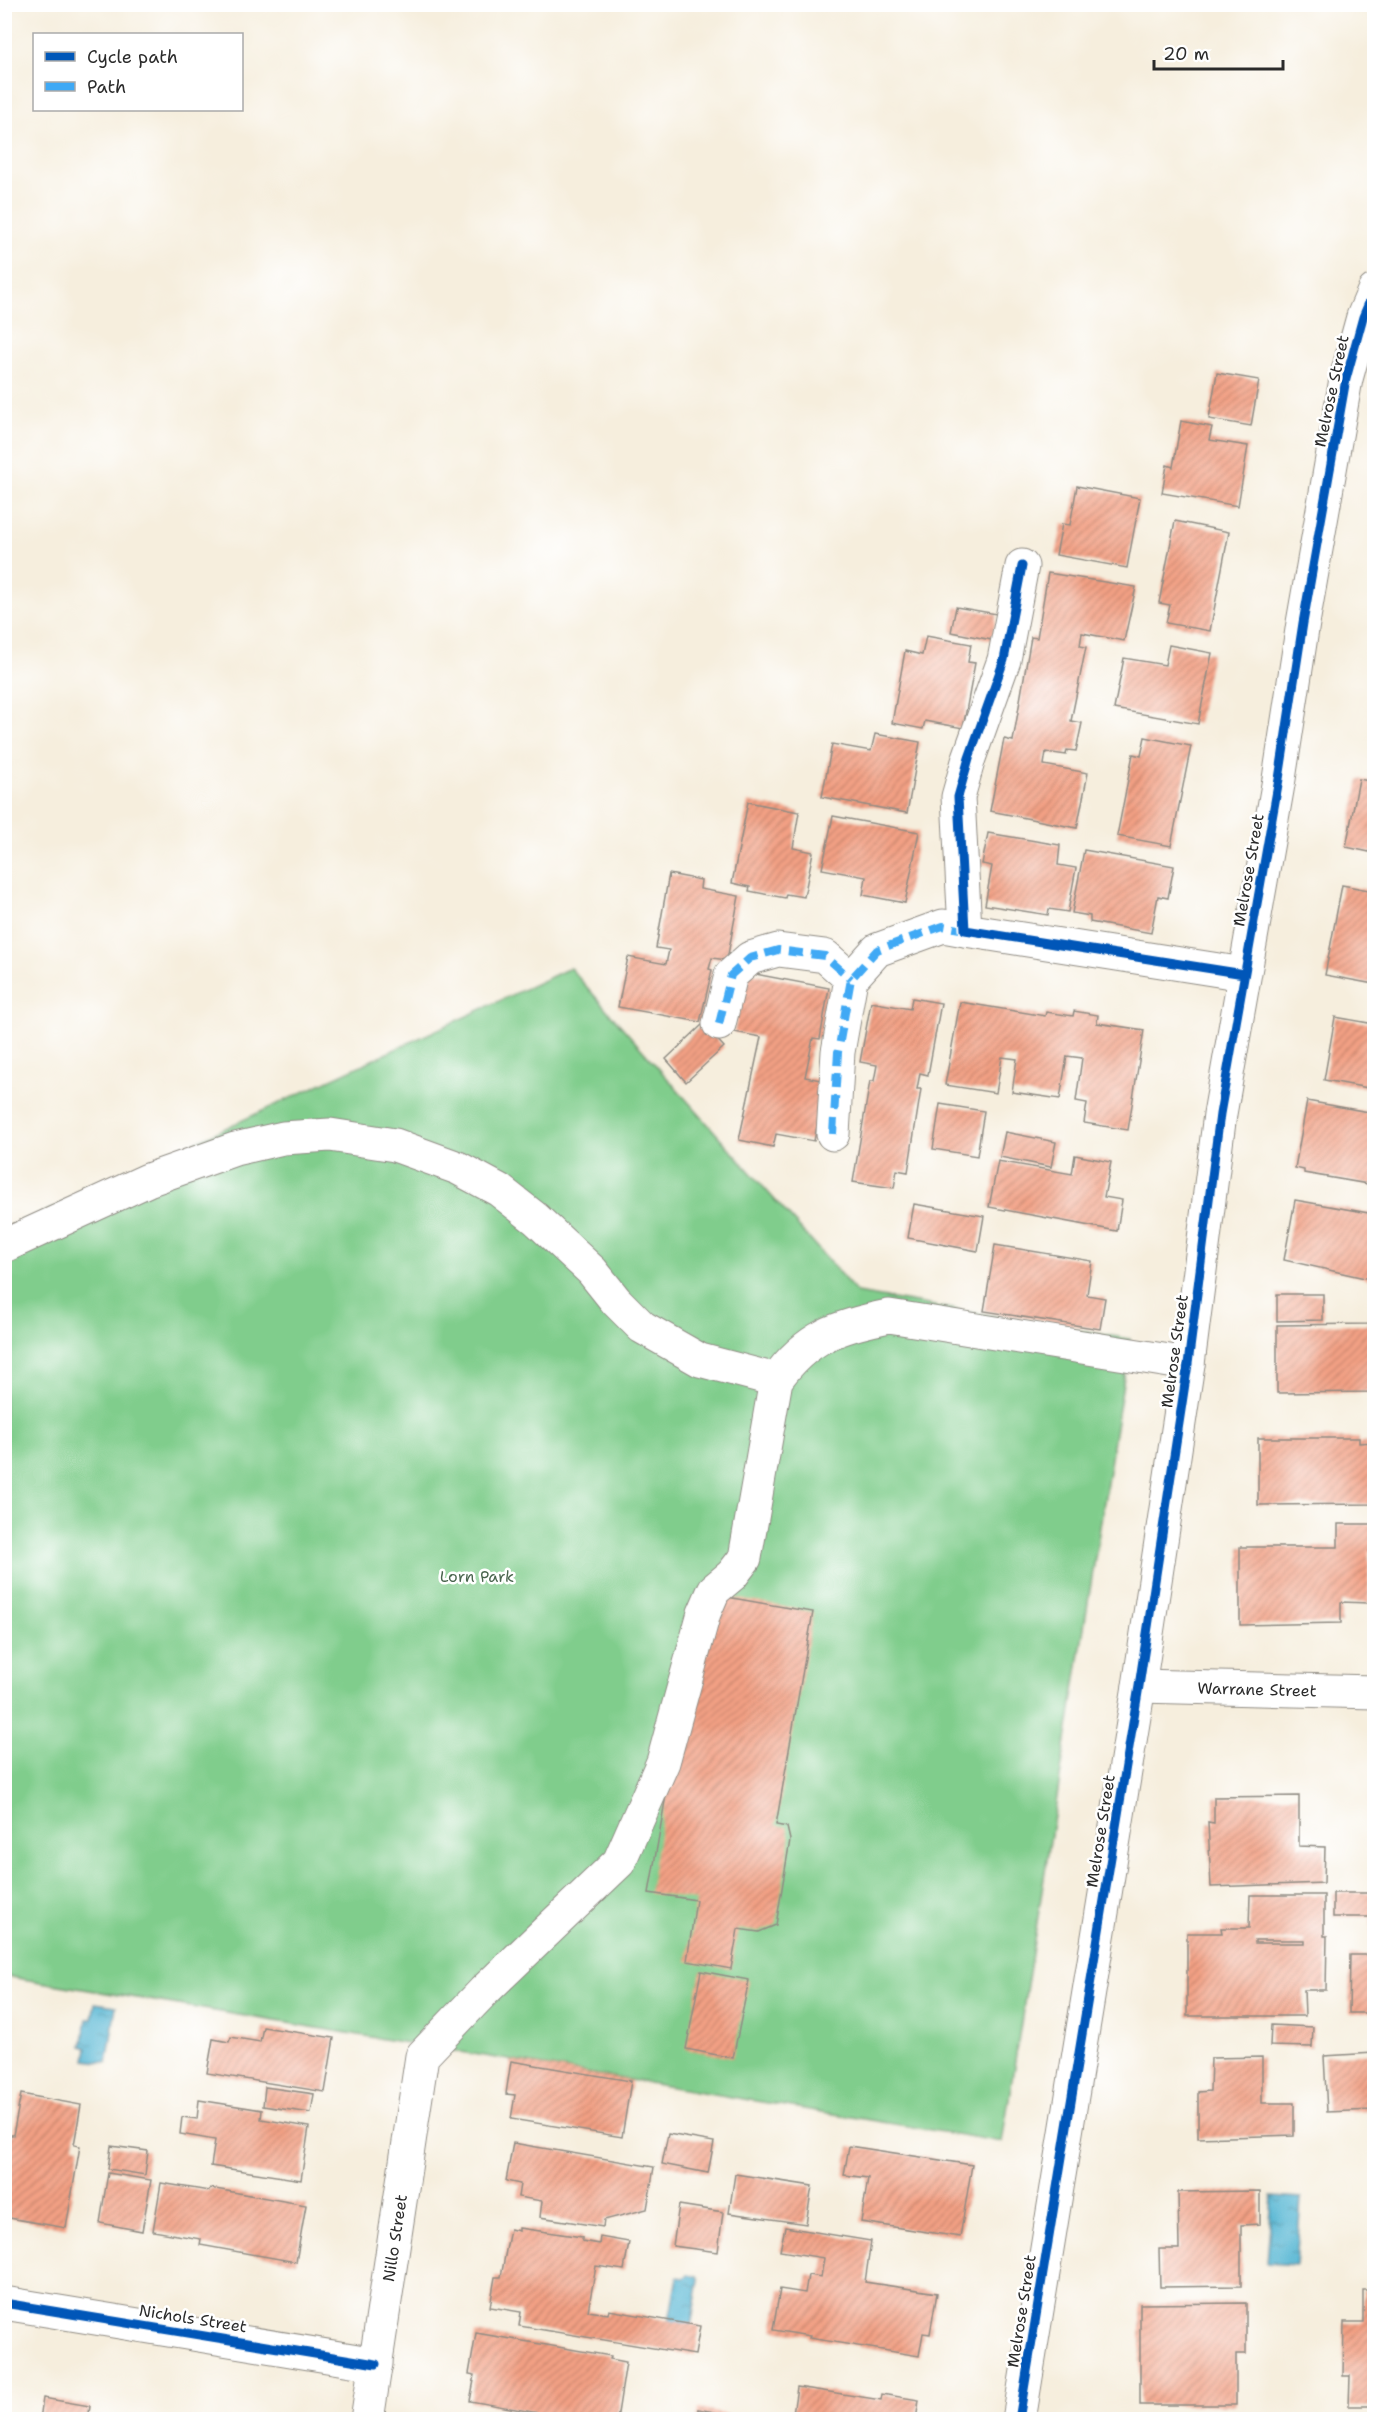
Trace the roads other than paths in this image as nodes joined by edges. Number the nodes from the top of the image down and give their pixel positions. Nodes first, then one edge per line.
1 (1374, 291) edge
2 (1022, 566) dead end
3 (965, 930) junction
4 (1244, 974) junction
5 (851, 979) junction
6 (719, 1024) dead end
7 (833, 1134) dead end
8 (4, 1246) edge
9 (1188, 1364) junction
10 (776, 1380) junction
11 (1139, 1686) junction
12 (1374, 1692) edge
13 (4, 2303) edge
14 (376, 2364) junction
15 (367, 2420) edge
16 (1019, 2420) edge

1 - 4 street, Melrose Street
2 - 3 street
3 - 4 street
3 - 5 street
4 - 9 street, Melrose Street
5 - 6 street
5 - 7 street
8 - 10 street
9 - 10 street
9 - 11 street, Melrose Street
10 - 14 street, Nillo Street
11 - 12 street, Warrane Street
11 - 16 street, Melrose Street
13 - 14 street, Nichols Street
14 - 15 street, Nillo Street

